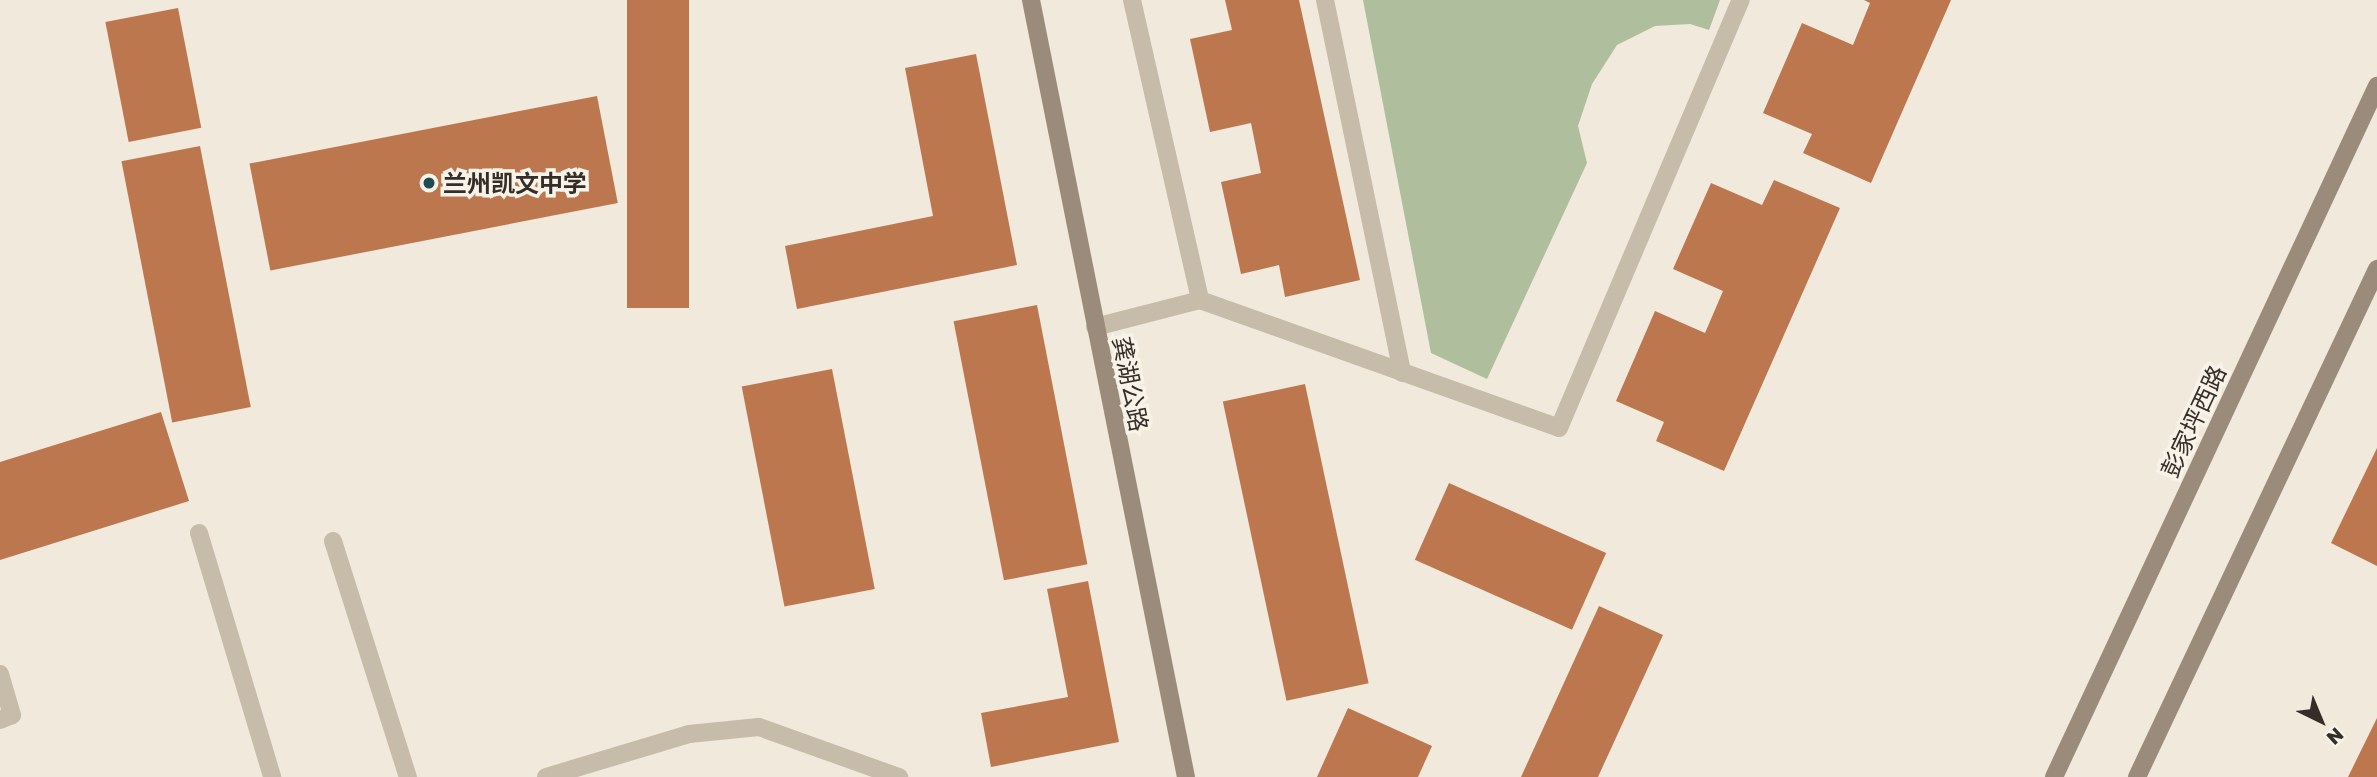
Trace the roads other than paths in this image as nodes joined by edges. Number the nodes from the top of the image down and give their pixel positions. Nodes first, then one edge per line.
1 (1031, 0) edge
2 (1132, 0) edge
3 (1325, 0) edge
4 (1741, 0) edge
5 (2377, 86) edge
6 (2377, 269) edge
7 (1200, 300) junction
8 (1095, 327) junction
9 (1402, 373) junction
10 (199, 533) dead end
11 (333, 541) dead end
12 (0, 674) edge
13 (0, 720) edge
14 (272, 777) edge
15 (408, 777) edge
16 (546, 777) edge
17 (899, 777) edge
18 (1186, 777) edge
19 (2054, 777) edge
20 (2137, 777) edge

1 - 8 main road, 龚湖公路
2 - 7 street
3 - 9 street
4 - 9 street
5 - 19 main road, 彭家坪西路
6 - 20 main road
7 - 8 street
7 - 9 street
8 - 18 main road, 龚湖公路
10 - 14 street
11 - 15 street
12 - 13 street
16 - 17 street

